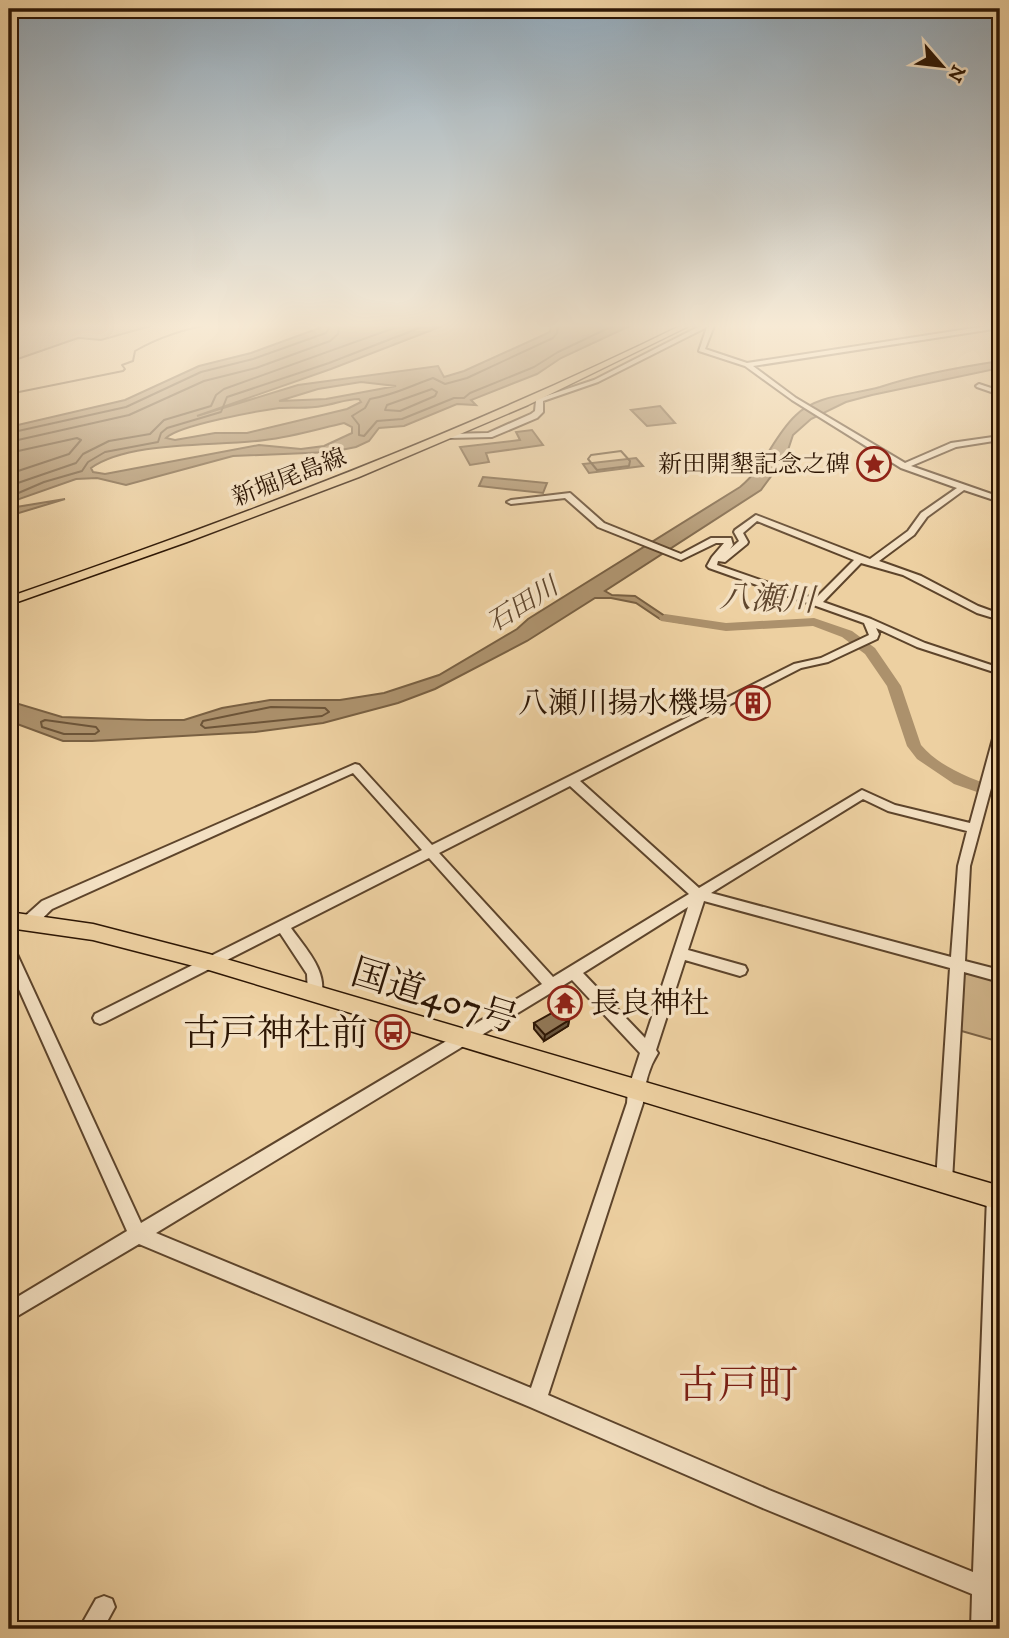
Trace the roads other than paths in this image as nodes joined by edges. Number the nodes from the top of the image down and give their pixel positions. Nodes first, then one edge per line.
1 (795, 399) edge
2 (538, 400) joint
3 (449, 436) junction
4 (1000, 438) edge
5 (904, 467) junction
6 (963, 487) junction
7 (1000, 500) edge
8 (511, 502) dead end
9 (868, 561) junction
10 (712, 566) junction
11 (9, 601) edge
12 (816, 604) junction
13 (1000, 617) edge
14 (868, 621) junction
15 (1000, 671) edge
16 (1000, 735) edge
17 (571, 780) junction
18 (974, 828) junction
19 (430, 851) junction
20 (699, 895) junction
21 (19, 921) edge
22 (282, 925) junction
23 (9, 952) edge
24 (680, 953) junction
25 (209, 962) junction
26 (958, 966) junction
27 (740, 970) dead end
28 (573, 972) junction
29 (1000, 976) edge
30 (552, 985) junction
31 (314, 995) junction
32 (100, 1018) dead end
33 (461, 1039) junction
34 (650, 1053) junction
35 (636, 1090) junction
36 (944, 1181) junction
37 (998, 1197) edge
38 (137, 1234) junction
39 (9, 1311) edge
40 (537, 1400) junction
41 (992, 1590) edge
42 (104, 1606) dead end
43 (90, 1629) edge
44 (982, 1629) edge

1 - 5 street
2 - 3 main road, 新堀尾島線
2 - 3 street
3 - 11 main road, 新堀尾島線
4 - 5 street
5 - 6 street
6 - 7 street
6 - 9 street
8 - 10 street
9 - 10 street
9 - 12 street
9 - 13 street
10 - 12 street
12 - 14 street
14 - 15 street
14 - 17 street
16 - 18 street
17 - 19 street
17 - 20 street
18 - 20 street
18 - 26 street
19 - 21 street
19 - 22 street
19 - 30 street
20 - 24 street
20 - 26 street
20 - 28 street
21 - 25 highway, 国道407号
22 - 25 street
22 - 31 street
23 - 38 street
24 - 27 street
24 - 34 street
25 - 31 highway, 国道407号
25 - 32 street
26 - 29 street
26 - 36 street
28 - 30 street
28 - 34 street
30 - 33 street
31 - 33 highway, 国道407号
33 - 35 highway, 国道407号
33 - 38 street
34 - 35 street
35 - 36 highway, 国道407号
35 - 40 street
36 - 37 highway, 国道407号
37 - 41 street
38 - 39 street
38 - 40 street
40 - 41 street
41 - 44 street
42 - 43 street

